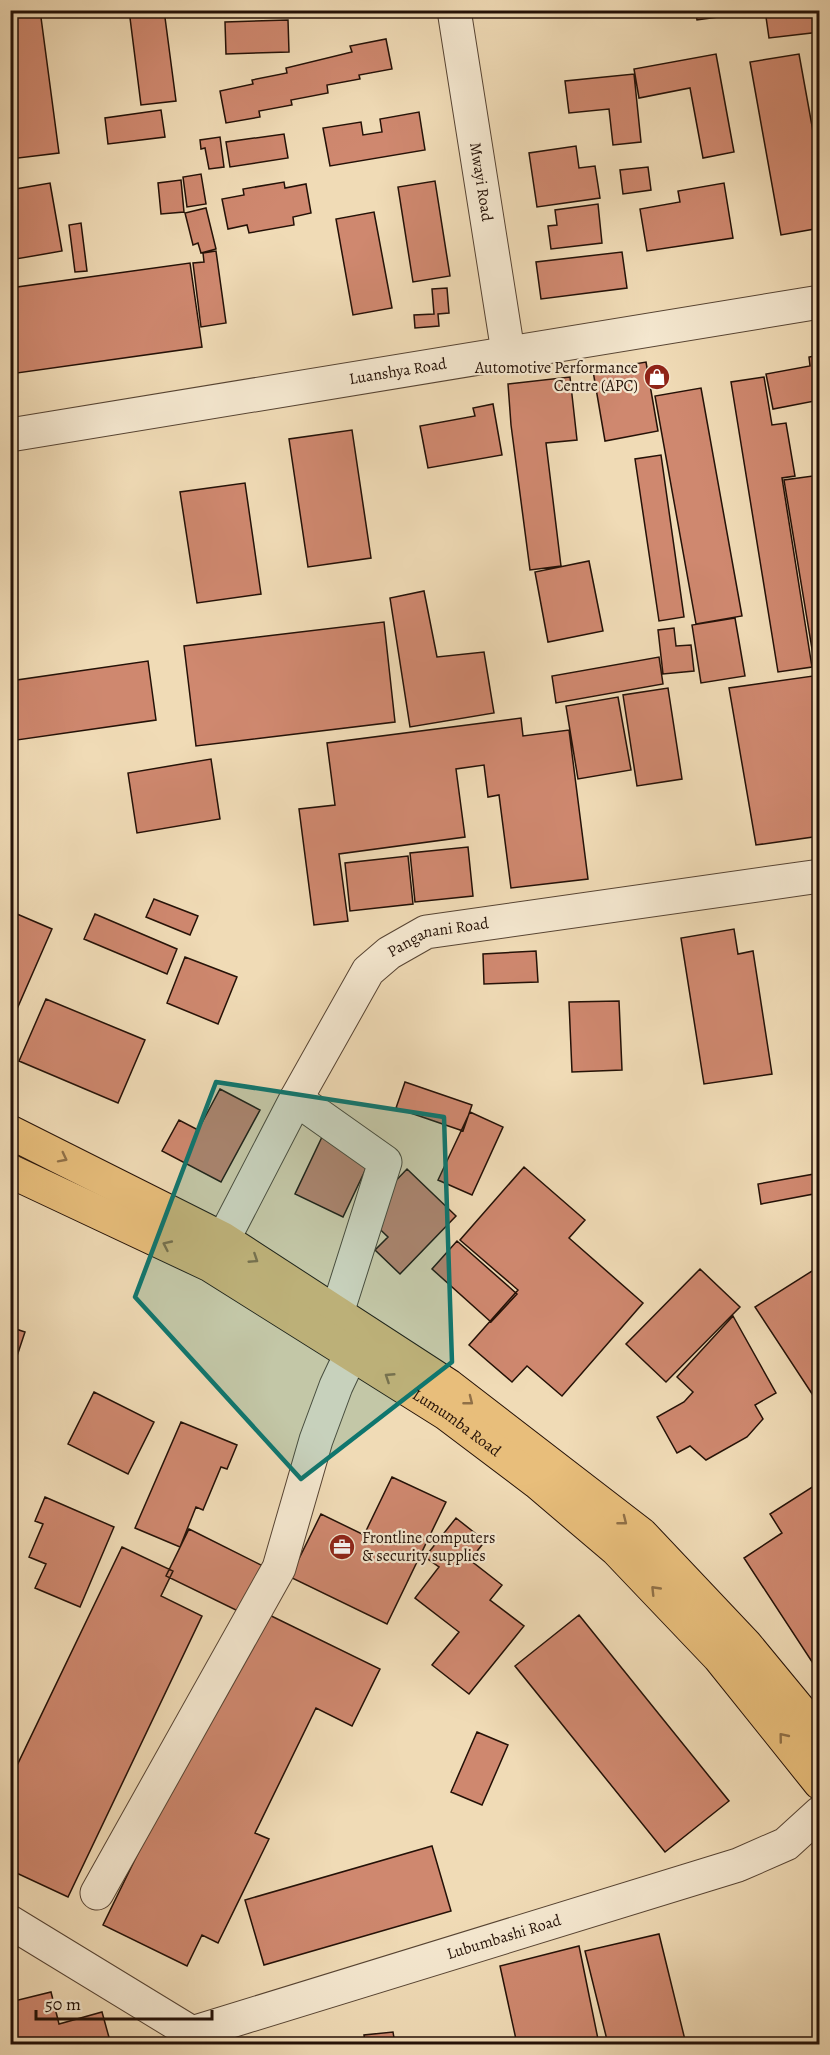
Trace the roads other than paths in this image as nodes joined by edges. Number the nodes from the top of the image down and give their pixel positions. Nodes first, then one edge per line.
1 (454, 10) edge
2 (819, 302) edge
3 (508, 352) junction
4 (10, 435) edge
5 (819, 876) edge
6 (296, 1099) junction
7 (10, 1132) edge
8 (10, 1171) edge
9 (216, 1252) junction
10 (337, 1313) junction
11 (351, 1352) junction
12 (819, 1735) edge
13 (819, 1783) edge
14 (819, 1813) edge
15 (98, 1893) dead end
16 (10, 1922) edge
17 (188, 2038) edge

1 - 3 street, Mwayi Road
2 - 3 street, Luanshya Road
3 - 4 street, Luanshya Road
5 - 6 street, Panganani Road
6 - 9 street, Panganani Road
6 - 10 street
7 -> 9 main road, Lumumba Road
9 -> 8 main road, Lumumba Road
9 -> 10 main road, Lumumba Road
9 - 11 main road, Lumumba Road
10 -> 12 main road, Lumumba Road
13 -> 11 main road, Lumumba Road
11 - 15 street
14 - 17 street, Lubumbashi Road
16 - 17 street

